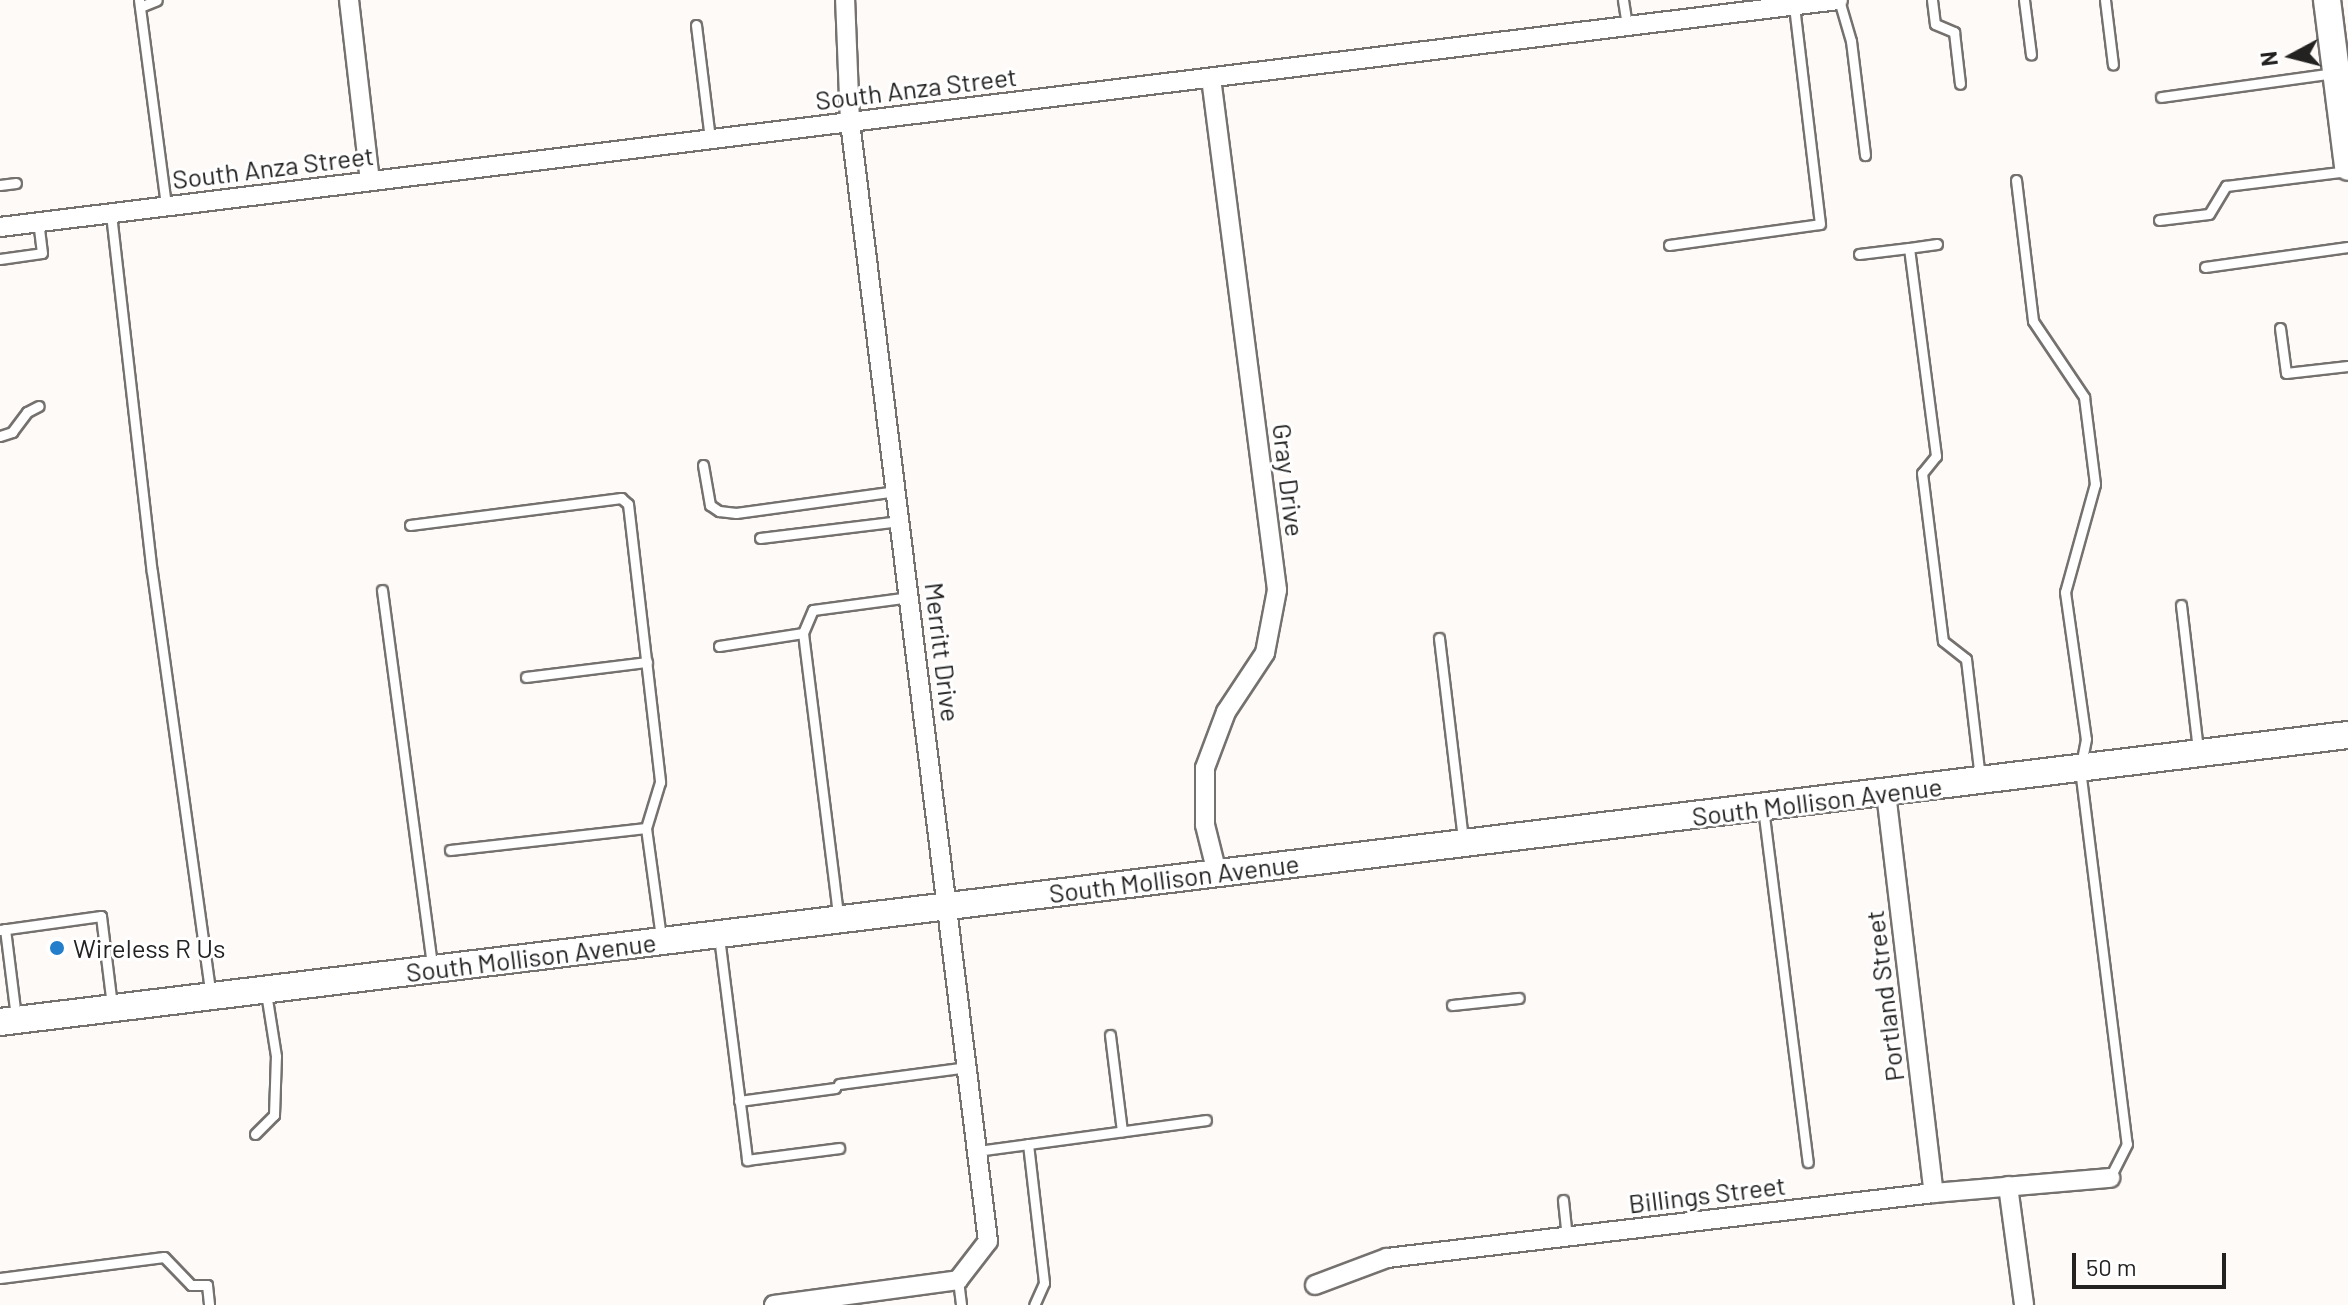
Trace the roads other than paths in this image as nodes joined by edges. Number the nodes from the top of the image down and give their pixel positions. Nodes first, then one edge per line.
1 (157, 0) edge
2 (349, 0) edge
3 (845, 0) edge
4 (1623, 0) edge
5 (1838, 0) edge
6 (1932, 0) edge
7 (2024, 0) edge
8 (2105, 0) edge
9 (2327, 0) edge
10 (140, 4) edge
11 (1794, 5) junction
12 (696, 25) dead end
13 (1627, 26) junction
14 (2031, 55) dead end
15 (2113, 65) dead end
16 (2336, 72) junction
17 (1211, 78) junction
18 (1960, 84) dead end
19 (2161, 97) dead end
20 (850, 122) junction
21 (710, 139) junction
22 (1865, 155) dead end
23 (2348, 169) edge
24 (2016, 180) dead end
25 (370, 181) junction
26 (16, 183) dead end
27 (0, 185) edge
28 (166, 206) junction
29 (111, 214) junction
30 (2159, 220) dead end
31 (38, 222) junction
32 (0, 227) edge
33 (1937, 244) dead end
34 (1669, 245) dead end
35 (2348, 247) edge
36 (1909, 248) junction
37 (1859, 254) dead end
38 (0, 259) edge
39 (2205, 267) dead end
40 (2280, 328) dead end
41 (2348, 366) edge
42 (39, 406) dead end
43 (0, 436) edge
44 (703, 465) dead end
45 (897, 491) junction
46 (901, 521) junction
47 (410, 525) dead end
48 (760, 538) dead end
49 (382, 590) dead end
50 (910, 597) junction
51 (2181, 605) dead end
52 (803, 633) junction
53 (1439, 638) dead end
54 (719, 646) dead end
55 (647, 662) junction
56 (526, 677) dead end
57 (2348, 735) edge
58 (2199, 754) junction
59 (2080, 769) junction
60 (1980, 781) junction
61 (1886, 793) junction
62 (1762, 808) junction
63 (646, 828) junction
64 (1464, 843) junction
65 (450, 850) dead end
66 (1217, 873) junction
67 (949, 906) junction
68 (838, 919) junction
69 (3, 929) edge
70 (719, 934) junction
71 (661, 941) junction
72 (433, 969) junction
73 (265, 990) junction
74 (211, 996) junction
75 (1519, 998) dead end
76 (1452, 1005) dead end
77 (112, 1009) junction
78 (8, 1021) edge
79 (1110, 1035) dead end
80 (968, 1067) junction
81 (739, 1101) junction
82 (1206, 1120) dead end
83 (1122, 1131) junction
84 (255, 1134) dead end
85 (1028, 1144) junction
86 (839, 1148) dead end
87 (977, 1151) junction
88 (1808, 1162) dead end
89 (2110, 1178) joint
90 (2008, 1186) junction
91 (1934, 1193) junction
92 (1563, 1200) dead end
93 (1567, 1237) junction
94 (0, 1278) edge
95 (958, 1280) junction
96 (1315, 1285) dead end
97 (814, 1302) edge
98 (209, 1305) edge
99 (774, 1305) edge
100 (961, 1305) edge
101 (1034, 1305) edge
102 (2024, 1305) edge

1 - 10 lane
2 - 25 street
3 - 20 street, Merritt Drive
4 - 13 lane
5 - 11 street, South Anza Street
5 - 22 lane
6 - 18 lane
7 - 14 lane
8 - 15 lane
9 - 16 main road
10 - 28 lane
11 - 13 street, South Anza Street
11 - 34 lane
12 - 21 lane
13 - 17 street, South Anza Street
16 - 19 lane
16 - 23 main road
17 - 20 street, South Anza Street
17 - 66 street, Gray Drive
20 - 21 street, South Anza Street
20 - 45 street, Merritt Drive
21 - 25 street, South Anza Street
23 - 30 lane
24 - 59 lane
25 - 28 street, South Anza Street
26 - 27 lane
28 - 29 street, South Anza Street
29 - 31 street, South Anza Street
29 - 74 lane
31 - 32 street, South Anza Street
31 - 38 lane
33 - 36 lane
35 - 39 lane
36 - 37 lane
36 - 60 lane
40 - 41 lane
42 - 43 lane
44 - 45 lane
45 - 46 street, Merritt Drive
46 - 48 lane
46 - 50 street, Merritt Drive
47 - 55 lane
49 - 72 lane
50 - 52 lane
50 - 67 street, Merritt Drive
51 - 58 lane
52 - 54 lane
52 - 68 lane
53 - 64 lane
55 - 56 lane
55 - 63 lane
57 - 58 main road, South Mollison Avenue
58 - 59 main road, South Mollison Avenue
59 - 60 main road, South Mollison Avenue
59 - 89 lane
60 - 61 main road, South Mollison Avenue
61 - 62 main road, South Mollison Avenue
61 - 91 street, Portland Street
62 - 64 main road, South Mollison Avenue
62 - 88 lane
63 - 65 lane
63 - 71 lane
64 - 66 main road, South Mollison Avenue
66 - 67 main road, South Mollison Avenue
67 - 68 main road, South Mollison Avenue
67 - 80 street, Merritt Drive
68 - 70 main road, South Mollison Avenue
69 - 77 lane
69 - 78 lane
70 - 71 main road, South Mollison Avenue
70 - 81 lane
71 - 72 main road, South Mollison Avenue
72 - 73 main road, South Mollison Avenue
73 - 74 main road, South Mollison Avenue
73 - 84 lane
74 - 77 main road, South Mollison Avenue
75 - 76 lane
77 - 78 main road, South Mollison Avenue
79 - 83 lane
80 - 81 lane
80 - 87 street, Merritt Drive
81 - 86 lane
82 - 83 lane
83 - 85 lane
85 - 87 lane
85 - 101 lane
87 - 95 street, Merritt Drive
89 - 90 street, Billings Street
90 - 91 street, Billings Street
90 - 102 street
91 - 93 street, Billings Street
92 - 93 lane
93 - 96 street, Billings Street
94 - 98 lane
95 - 97 street
95 - 100 lane
97 - 99 street

